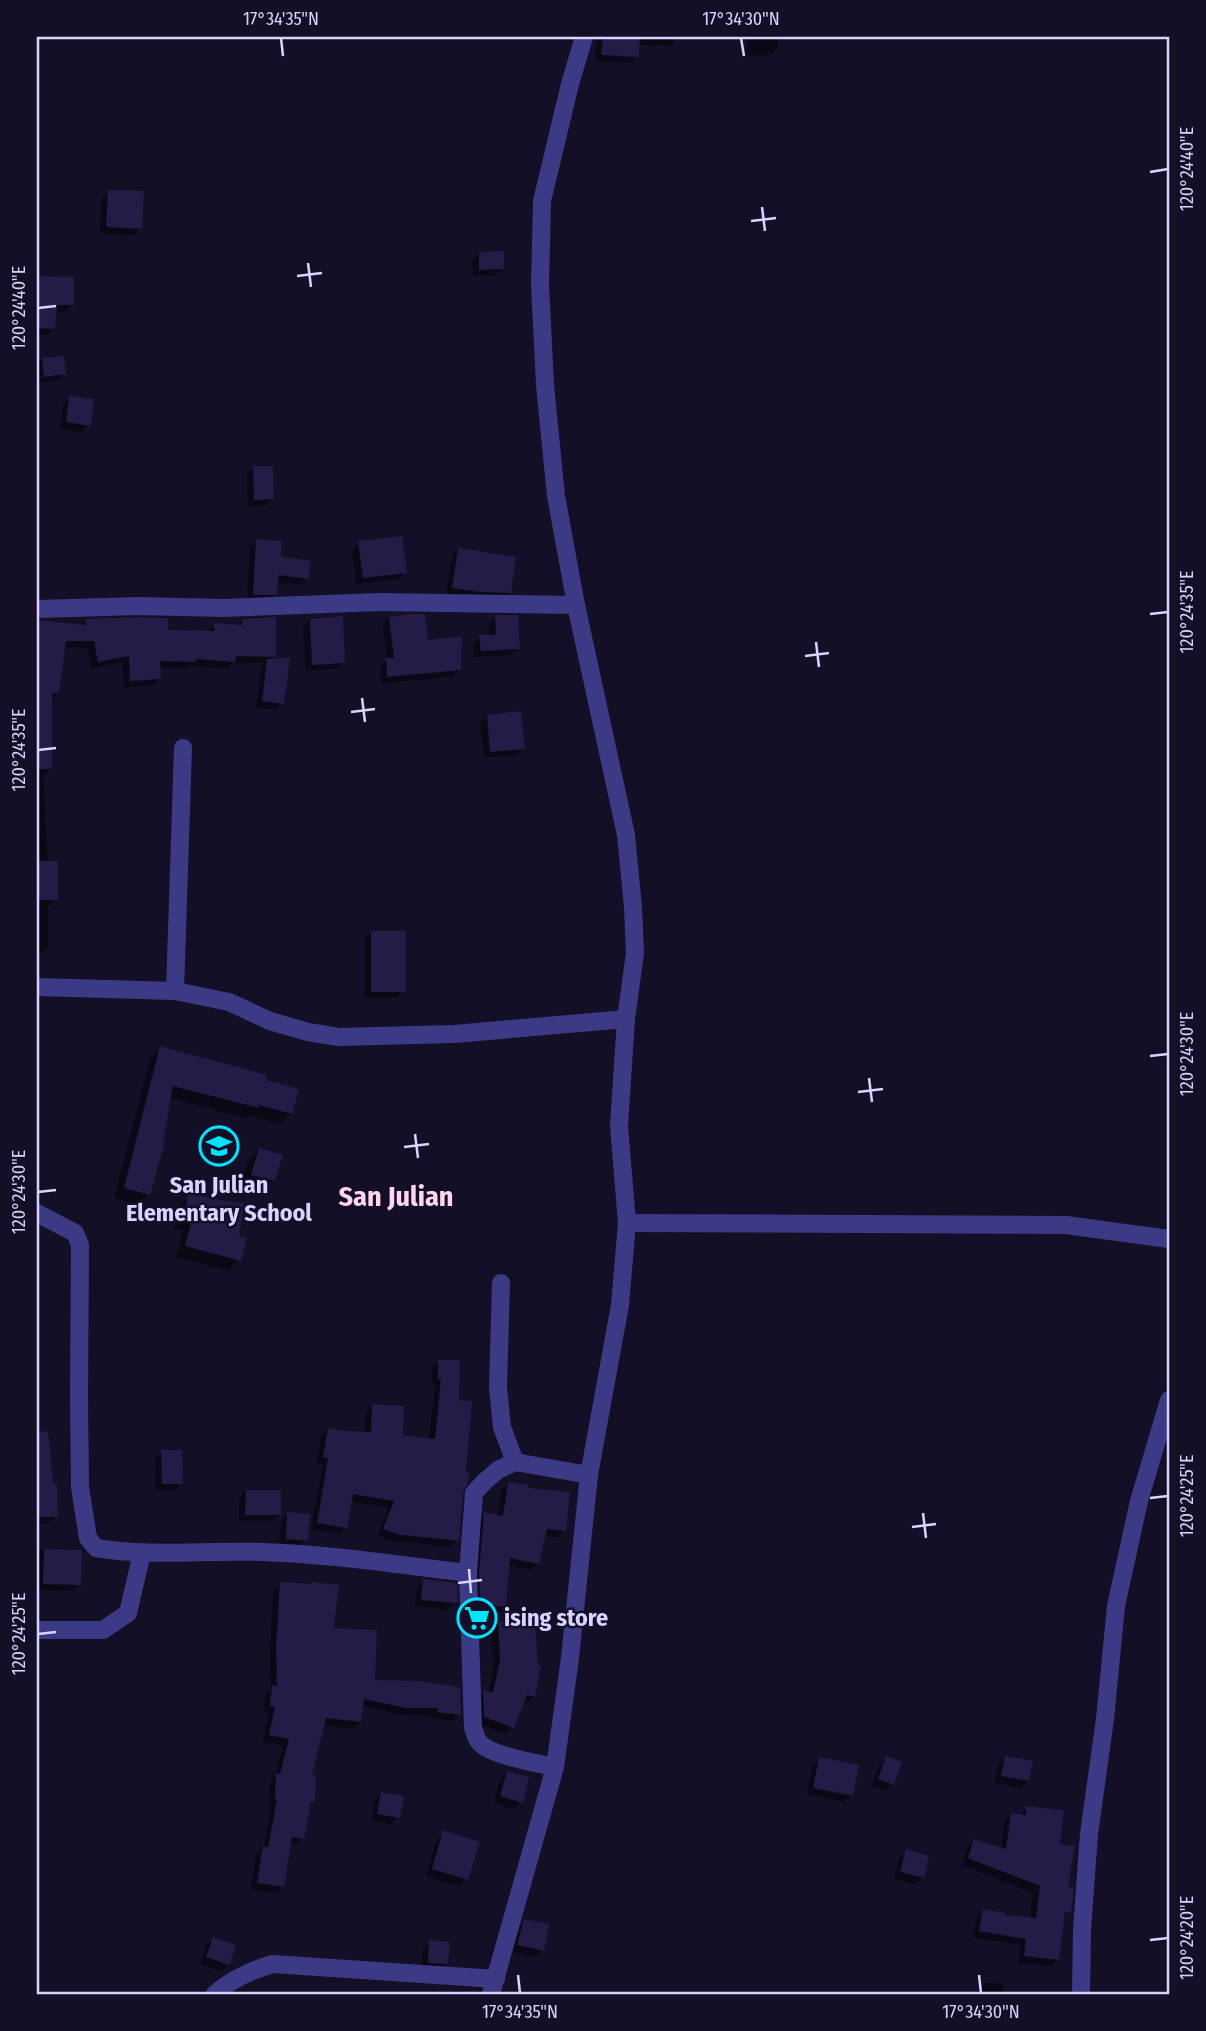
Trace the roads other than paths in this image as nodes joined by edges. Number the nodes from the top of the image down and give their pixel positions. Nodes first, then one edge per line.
1 (584, 37) edge
2 (576, 605) junction
3 (37, 609) edge
4 (183, 748) dead end
5 (37, 987) edge
6 (175, 991) junction
7 (626, 1019) junction
8 (37, 1213) edge
9 (627, 1223) junction
10 (1169, 1240) edge
11 (501, 1283) dead end
12 (1169, 1400) edge
13 (515, 1462) junction
14 (589, 1475) junction
15 (142, 1553) junction
16 (468, 1573) junction
17 (37, 1630) edge
18 (555, 1767) junction
19 (494, 1987) edge
20 (215, 1994) edge
21 (1081, 1994) edge

1 - 2 street
2 - 3 street
2 - 7 street
4 - 6 street
5 - 6 street
6 - 7 street
7 - 9 street
8 - 15 street
9 - 10 street
9 - 14 street
11 - 13 street
12 - 21 street
13 - 14 street
13 - 16 street
14 - 18 street
15 - 16 street
15 - 17 street
16 - 18 street
18 - 19 street
19 - 20 street

